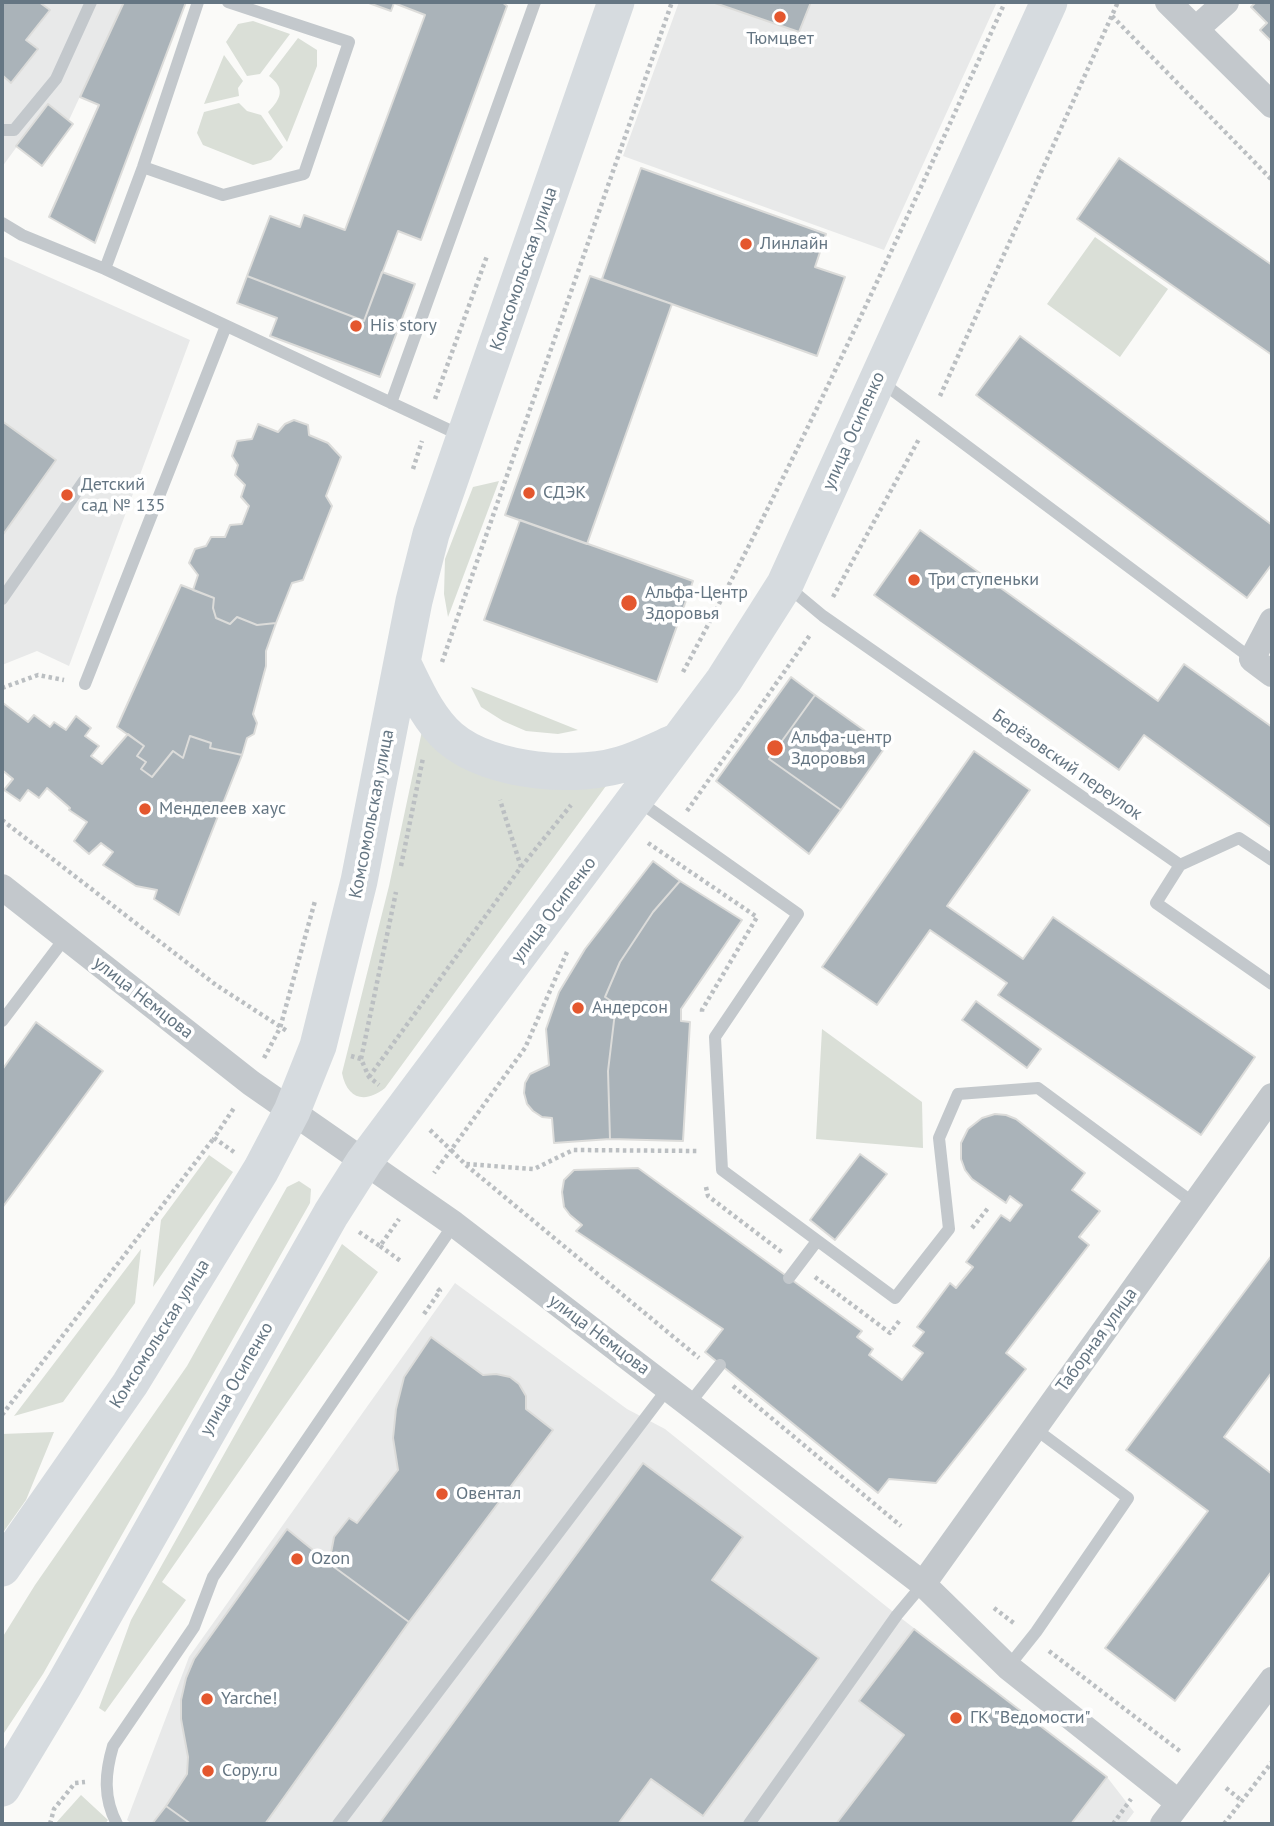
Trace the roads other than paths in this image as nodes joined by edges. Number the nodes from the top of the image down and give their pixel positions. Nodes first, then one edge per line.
1 (91, 2) edge
2 (198, 2) edge
3 (228, 2) edge
4 (535, 2) edge
5 (616, 2) edge
6 (1049, 2) edge
7 (1168, 2) edge
8 (1226, 2) edge
9 (1196, 29) junction
10 (1272, 105) edge
11 (2, 130) edge
12 (143, 167) junction
13 (2, 223) edge
14 (106, 269) junction
15 (226, 326) junction
16 (877, 379) junction
17 (391, 403) junction
18 (466, 438) junction
19 (84, 481) dead end
20 (785, 584) junction
21 (2, 599) edge
22 (1272, 621) edge
23 (402, 662) junction
24 (1262, 666) edge
25 (86, 684) road end
26 (680, 740) junction
27 (637, 799) junction
28 (1272, 860) edge
29 (1180, 865) junction
30 (2, 887) edge
31 (65, 938) junction
32 (1272, 984) edge
33 (2, 1021) edge
34 (1272, 1096) edge
35 (292, 1111) junction
36 (364, 1162) junction
37 (1195, 1204) junction
38 (454, 1224) junction
39 (817, 1241) junction
40 (789, 1278) dead end
41 (720, 1365) dead end
42 (668, 1388) junction
43 (689, 1404) junction
44 (1034, 1428) junction
45 (2, 1568) edge
46 (923, 1584) junction
47 (1008, 1667) junction
48 (1272, 1680) edge
49 (2, 1788) edge
50 (1171, 1814) edge
51 (117, 1824) edge
52 (338, 1824) edge
53 (749, 1824) edge

1 - 11 lane
2 - 12 lane
3 - 12 lane
4 - 17 lane
5 - 18 main road, Комсомольская улица
6 - 16 main road, улица Осипенко
7 - 9 street
8 - 9 street
9 - 10 street
12 - 14 lane
13 - 14 lane
14 - 15 lane
15 - 17 lane
15 - 25 lane
16 - 20 main road, улица Осипенко
16 - 24 lane
17 - 18 lane
18 - 23 main road, Комсомольская улица
19 - 21 lane
20 - 26 main road, улица Осипенко
20 - 29 lane, Берёзовский переулок
22 - 24 street
23 - 26 main road
23 - 35 main road, Комсомольская улица
26 - 27 main road, улица Осипенко
27 - 36 main road, улица Осипенко
27 - 39 lane
28 - 29 lane
29 - 32 lane
30 - 31 street, улица Немцова
31 - 33 lane
31 - 35 street, улица Немцова
34 - 37 street, Таборная улица
35 - 36 street, улица Немцова
35 - 45 main road, Комсомольская улица
36 - 38 street, улица Немцова
36 - 49 main road, улица Осипенко
37 - 39 lane
37 - 44 street, Таборная улица
38 - 42 street, улица Немцова
38 - 51 lane
39 - 40 lane
41 - 43 lane
42 - 43 street, улица Немцова
42 - 52 lane
43 - 46 street, улица Немцова
44 - 46 street, Таборная улица
44 - 47 lane
46 - 47 street, улица Немцова
46 - 53 lane
47 - 50 street, улица Немцова
48 - 50 street

